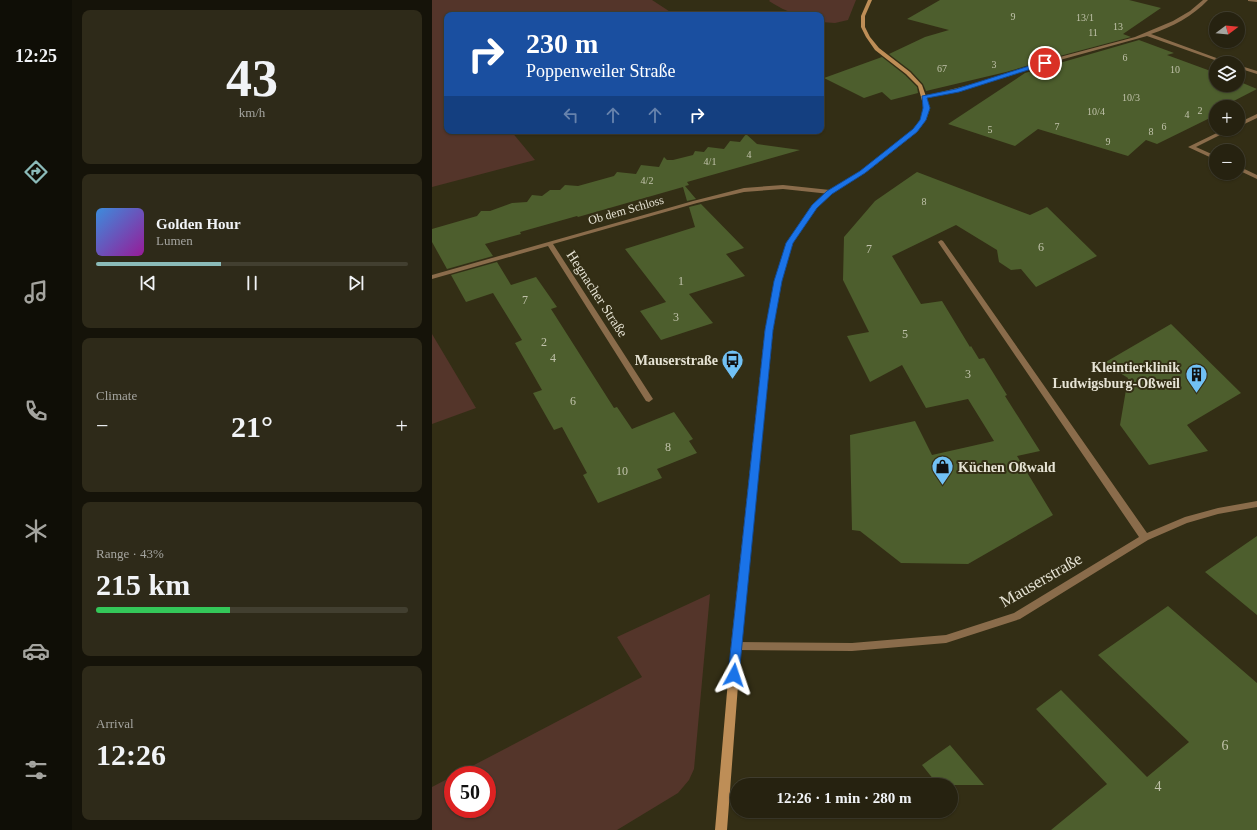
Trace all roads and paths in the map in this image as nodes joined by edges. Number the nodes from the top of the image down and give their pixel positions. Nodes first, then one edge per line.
1 (870, 0) edge
2 (1206, 0) edge
3 (1250, 0) edge
4 (1257, 1) edge
5 (1149, 35) junction
6 (1209, 56) edge
7 (1245, 69) edge
8 (1257, 73) edge
9 (924, 97) junction
10 (1257, 116) edge
11 (1245, 122) edge
12 (1214, 136) edge
13 (1209, 155) edge
14 (1245, 171) edge
15 (1257, 177) edge
16 (830, 192) junction
17 (941, 242) dead end
18 (549, 243) junction
19 (432, 278) edge
20 (649, 399) dead end
21 (1257, 504) edge
22 (1145, 538) junction
23 (736, 646) junction
24 (721, 830) edge

1 - 9 main road
2 - 5 street
3 - 4 street
5 - 6 street
5 - 9 street
7 - 8 street
9 - 16 main road
10 - 11 street
12 - 13 street
14 - 15 street
16 - 18 street, Ob dem Schloss
16 - 23 main road
17 - 22 street
18 - 19 street, Ob dem Schloss
18 - 20 street, Hegnacher Straße
21 - 22 street, Mauserstraße
22 - 23 street, Mauserstraße
23 - 24 main road

